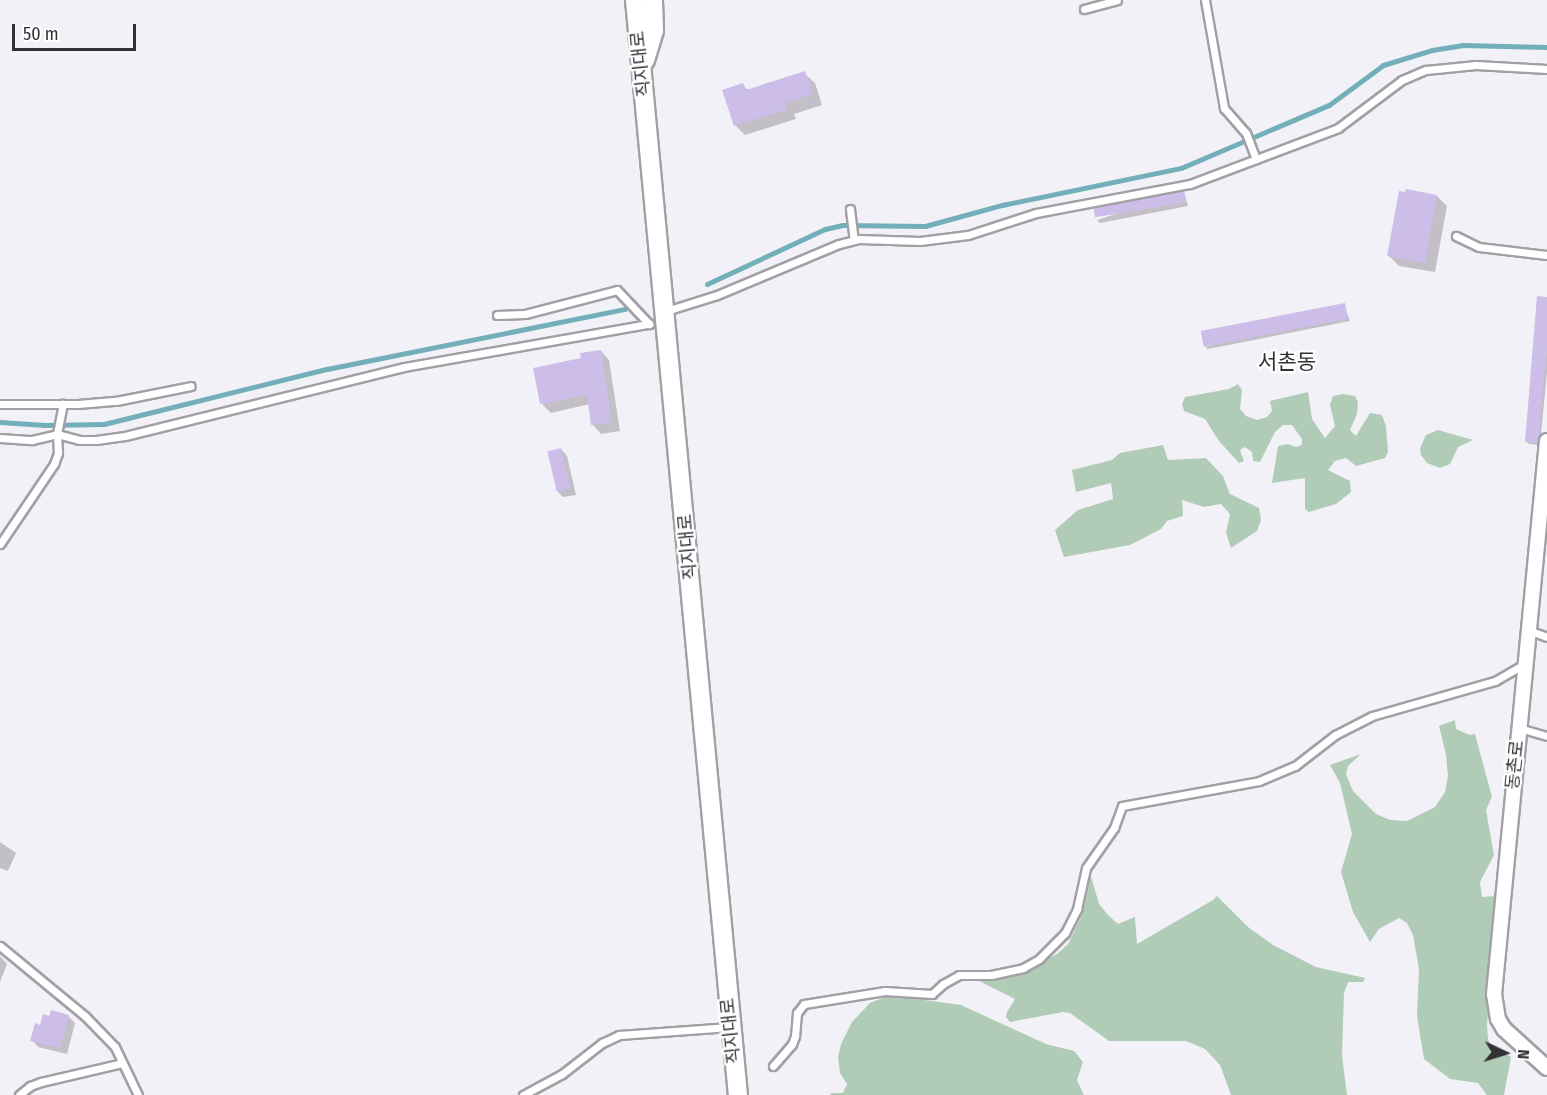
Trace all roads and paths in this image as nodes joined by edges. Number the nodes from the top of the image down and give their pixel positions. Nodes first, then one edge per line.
1 (635, 0) edge
2 (653, 0) edge
3 (1117, 0) edge
4 (1205, 0) edge
5 (1084, 9) dead end
6 (1547, 69) edge
7 (642, 71) junction
8 (1256, 159) junction
9 (850, 209) dead end
10 (1456, 236) dead end
11 (854, 240) junction
12 (1547, 255) edge
13 (666, 311) junction
14 (497, 315) dead end
15 (191, 386) dead end
16 (0, 404) edge
17 (63, 404) junction
18 (57, 434) junction
19 (0, 438) edge
20 (1547, 441) edge
21 (1543, 509) edge
22 (0, 544) edge
23 (1528, 630) junction
24 (1547, 637) edge
25 (1525, 664) junction
26 (1519, 728) junction
27 (1547, 736) edge
28 (0, 946) edge
29 (730, 1027) junction
30 (122, 1064) junction
31 (773, 1066) dead end
32 (1547, 1068) edge
33 (19, 1095) edge
34 (138, 1095) edge
35 (523, 1095) edge
36 (738, 1095) edge

1 - 7 main road, 직지대로
2 - 7 main road
3 - 5 lane
4 - 8 lane
6 - 8 lane
7 - 13 main road, 직지대로
8 - 11 lane
9 - 11 lane
10 - 12 lane
11 - 13 lane
13 - 29 main road, 직지대로
14 - 18 lane
15 - 17 lane
16 - 17 lane
17 - 18 lane
18 - 19 lane
18 - 22 lane
20 - 21 street, 동촌로
21 - 23 street, 동촌로
23 - 24 lane
23 - 25 street, 동촌로
25 - 26 street, 동촌로
25 - 31 lane
26 - 27 lane
26 - 32 street, 동촌로
28 - 30 lane
29 - 35 lane
29 - 36 main road, 직지대로
30 - 33 lane
30 - 34 lane

